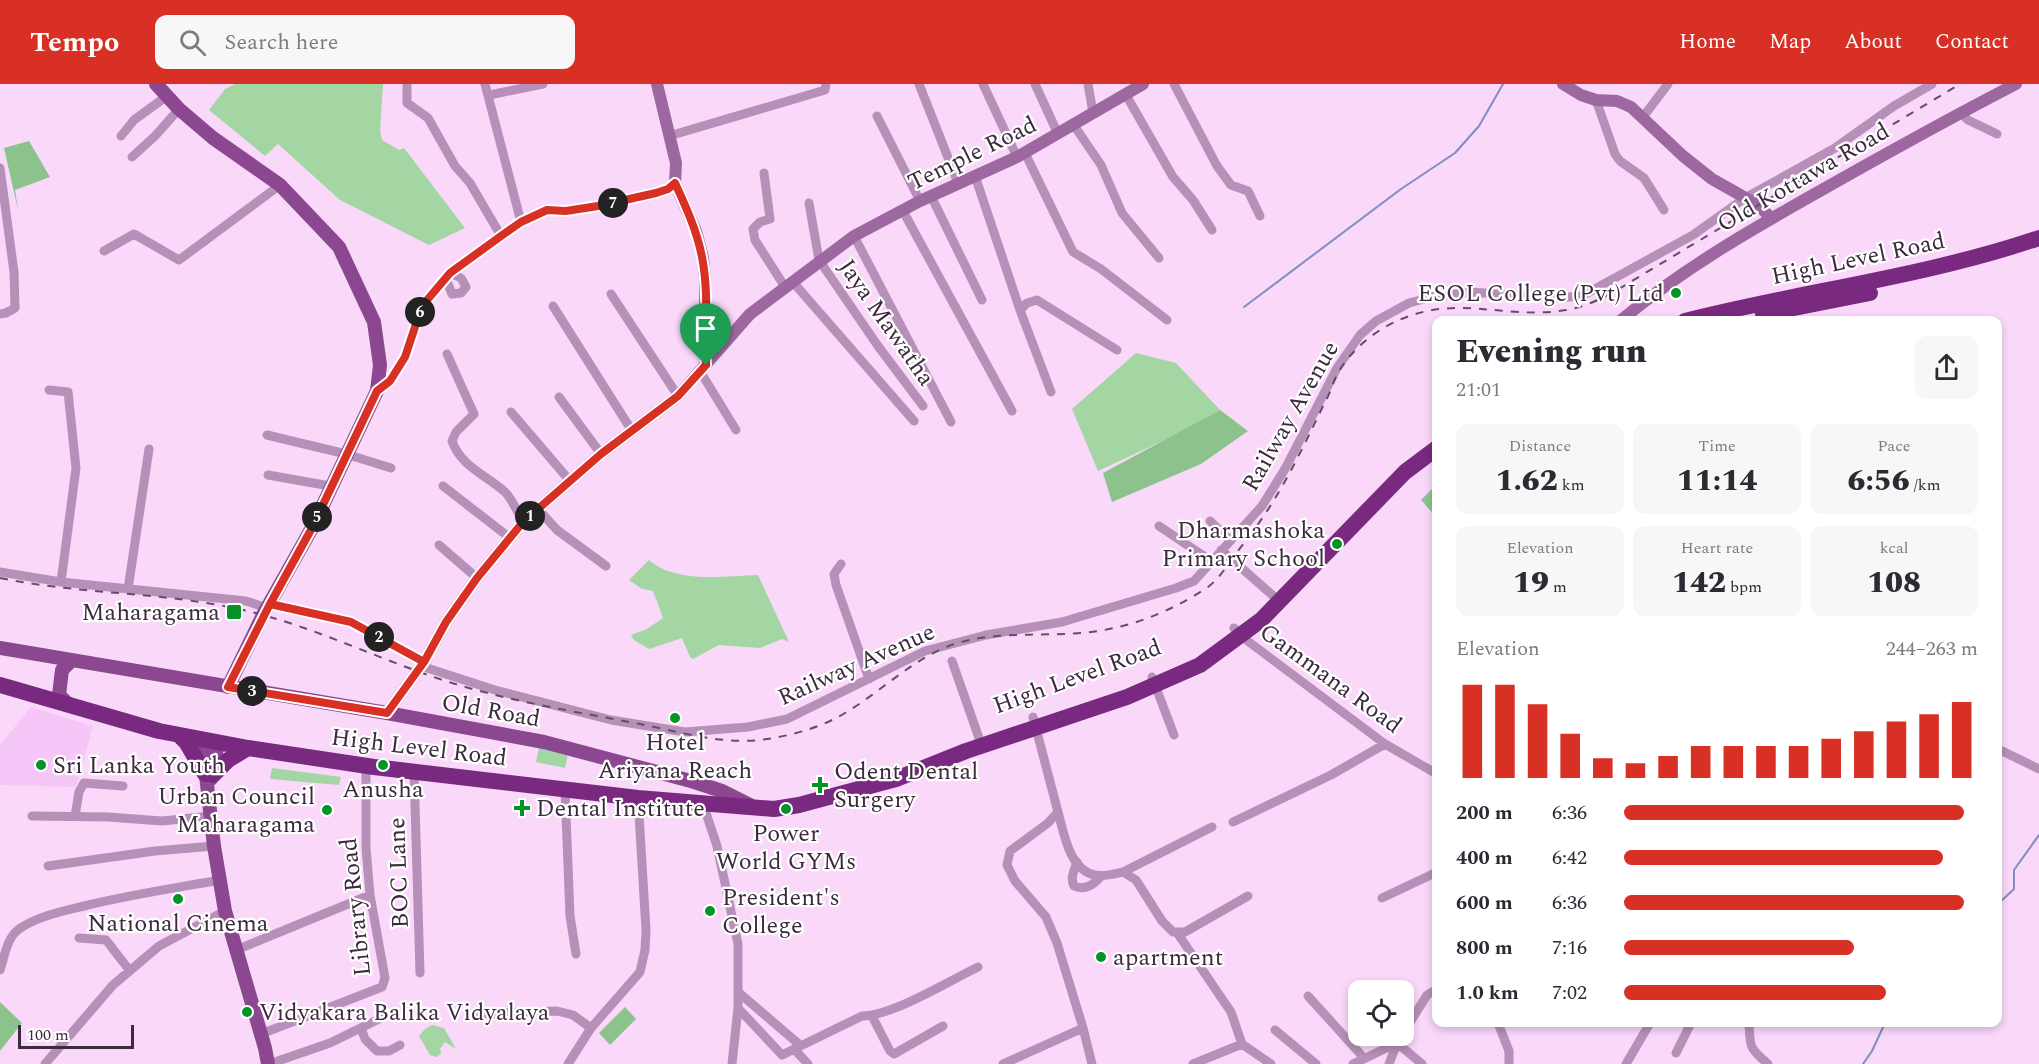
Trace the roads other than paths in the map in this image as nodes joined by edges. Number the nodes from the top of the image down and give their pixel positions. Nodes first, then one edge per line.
1 (156, 84) edge
2 (407, 84) edge
3 (485, 84) edge
4 (543, 84) edge
5 (657, 84) edge
6 (826, 84) edge
7 (919, 84) edge
8 (983, 84) edge
9 (1035, 84) edge
10 (1088, 84) edge
11 (1174, 84) edge
12 (1563, 84) edge
13 (1668, 84) edge
14 (1932, 84) edge
15 (2016, 84) edge
16 (1135, 88) edge
17 (489, 94) junction
18 (167, 96) junction
19 (1596, 100) junction
20 (179, 109) junction
21 (1960, 112) junction
22 (1094, 113) junction
23 (877, 116) dead end
24 (1642, 117) junction
25 (1073, 124) junction
26 (1058, 134) junction
27 (1997, 134) dead end
28 (121, 136) dead end
29 (669, 136) junction
30 (1021, 155) junction
31 (132, 157) dead end
32 (0, 168) edge
33 (764, 173) dead end
34 (975, 176) junction
35 (675, 183) junction
36 (958, 183) junction
37 (280, 185) junction
38 (926, 198) junction
39 (1745, 198) junction
40 (809, 203) dead end
41 (1664, 210) dead end
42 (903, 211) junction
43 (1260, 216) dead end
44 (1770, 218) junction
45 (521, 222) junction
46 (1212, 230) dead end
47 (501, 236) junction
48 (854, 236) junction
49 (2039, 238) edge
50 (2039, 248) edge
51 (104, 251) dead end
52 (1159, 258) dead end
53 (819, 260) junction
54 (788, 284) junction
55 (611, 294) dead end
56 (982, 300) dead end
57 (554, 306) dead end
58 (1020, 310) junction
59 (0, 314) edge
60 (1626, 316) edge
61 (1737, 316) edge
62 (1741, 316) edge
63 (1167, 320) dead end
64 (1117, 350) dead end
65 (447, 354) dead end
66 (703, 368) junction
67 (49, 390) dead end
68 (377, 391) junction
69 (1051, 392) dead end
70 (678, 396) junction
71 (559, 397) dead end
72 (923, 406) dead end
73 (1012, 411) dead end
74 (511, 412) dead end
75 (914, 422) dead end
76 (951, 422) dead end
77 (735, 430) dead end
78 (632, 431) junction
79 (267, 435) dead end
80 (1432, 439) edge
81 (149, 449) dead end
82 (1432, 452) edge
83 (346, 454) junction
84 (601, 454) junction
85 (391, 468) dead end
86 (267, 475) dead end
87 (570, 481) junction
88 (330, 486) junction
89 (443, 486) dead end
90 (538, 509) junction
91 (1210, 521) dead end
92 (523, 522) junction
93 (1159, 526) dead end
94 (510, 538) junction
95 (1230, 540) junction
96 (439, 544) dead end
97 (1221, 550) junction
98 (1211, 561) junction
99 (841, 564) dead end
100 (606, 566) dead end
101 (0, 572) edge
102 (477, 578) junction
103 (61, 582) junction
104 (129, 589) junction
105 (1275, 598) junction
106 (269, 606) junction
107 (1238, 632) junction
108 (0, 648) edge
109 (72, 660) junction
110 (952, 661) dead end
111 (422, 664) junction
112 (869, 679) junction
113 (1153, 681) junction
114 (0, 686) edge
115 (228, 687) junction
116 (71, 707) junction
117 (387, 713) junction
118 (1034, 722) junction
119 (179, 735) junction
120 (1174, 735) dead end
121 (979, 738) junction
122 (210, 742) junction
123 (1385, 744) junction
124 (248, 748) junction
125 (2002, 751) edge
126 (366, 765) junction
127 (1432, 767) edge
128 (2039, 769) edge
129 (414, 771) junction
130 (209, 778) junction
131 (691, 781) junction
132 (123, 786) dead end
133 (565, 790) junction
134 (837, 796) junction
135 (639, 798) junction
136 (695, 803) junction
137 (757, 808) junction
138 (1058, 812) junction
139 (32, 816) dead end
140 (75, 816) junction
141 (211, 816) junction
142 (1233, 822) dead end
143 (1212, 827) dead end
144 (214, 846) junction
145 (1077, 862) junction
146 (48, 866) dead end
147 (1123, 872) junction
148 (1432, 874) edge
149 (1101, 876) junction
150 (220, 880) junction
151 (370, 895) junction
152 (1248, 896) dead end
153 (1382, 898) dead end
154 (225, 911) junction
155 (1178, 934) junction
156 (79, 938) dead end
157 (236, 950) junction
158 (576, 954) dead end
159 (978, 967) dead end
160 (0, 970) edge
161 (130, 971) junction
162 (420, 973) dead end
163 (738, 992) junction
164 (1432, 992) edge
165 (1308, 996) dead end
166 (738, 1008) junction
167 (480, 1014) dead end
168 (872, 1016) junction
169 (1414, 1016) edge
170 (381, 1018) dead end
171 (943, 1026) dead end
172 (1500, 1027) edge
173 (1648, 1027) edge
174 (1689, 1027) edge
175 (1749, 1027) edge
176 (362, 1028) junction
177 (591, 1028) junction
178 (1083, 1028) junction
179 (1275, 1030) dead end
180 (261, 1034) junction
181 (1242, 1044) junction
182 (400, 1045) dead end
183 (1385, 1046) edge
184 (1397, 1046) edge
185 (1408, 1046) edge
186 (797, 1047) junction
187 (1676, 1053) dead end
188 (1364, 1058) junction
189 (781, 1060) edge
190 (45, 1064) edge
191 (268, 1064) edge
192 (568, 1064) edge
193 (732, 1064) edge
194 (807, 1064) edge
195 (1003, 1064) edge
196 (1092, 1064) edge
197 (1193, 1064) edge
198 (1271, 1064) edge
199 (1316, 1064) edge
200 (1353, 1064) edge
201 (1389, 1064) edge
202 (1422, 1064) edge
203 (1509, 1064) edge
204 (1626, 1064) edge
205 (1768, 1064) edge

1 - 18 main road
2 - 47 street
3 - 17 street
4 - 17 street
5 - 29 street
6 - 29 street
7 - 36 street
8 - 30 street
9 - 26 street
10 - 22 street
11 - 43 street
12 - 19 street
13 - 24 street
14 - 39 street, Railway Avenue
15 - 21 street, Old Kottawa Road
16 - 22 street, Temple Road
16 - 46 street
17 - 45 street
18 - 20 main road
18 - 28 street
19 - 24 street
19 - 41 street
20 - 31 street
20 - 37 main road
21 - 27 street
21 - 44 street, Old Kottawa Road
22 - 25 street, Temple Road
23 - 38 street
24 - 39 street
25 - 26 street, Temple Road
25 - 52 street
26 - 30 street, Temple Road
29 - 35 street
30 - 34 street, Temple Road
30 - 63 street
32 - 59 street
33 - 54 street
34 - 36 street, Temple Road
34 - 58 street
35 - 45 street
35 - 66 street
36 - 38 street, Temple Road
37 - 51 street
37 - 68 main road
38 - 42 street, Temple Road
38 - 56 street
39 - 44 street
39 - 95 street, Railway Avenue
40 - 53 street
42 - 48 street, Temple Road
42 - 73 street
44 - 60 street, Old Kottawa Road
45 - 47 street
47 - 68 street
48 - 53 street, Temple Road
48 - 76 street
49 - 61 highway, High Level Road
50 - 62 highway, High Level Road
53 - 54 street, Temple Road
53 - 72 street, Jaya Mawatha
54 - 66 street, Temple Road
54 - 75 street
55 - 70 street
57 - 78 street
58 - 64 street
58 - 69 street
65 - 92 street
66 - 70 street, Temple Road
66 - 77 street
67 - 103 street
68 - 83 main road
70 - 78 street, Temple Road
71 - 84 street
74 - 87 street
78 - 84 street, Temple Road
79 - 83 street
80 - 105 highway, High Level Road
81 - 104 street
82 - 105 highway, High Level Road
83 - 85 street
83 - 88 main road
84 - 87 street, Temple Road
86 - 88 street
87 - 90 street, Temple Road
88 - 106 main road
89 - 94 street
90 - 92 street, Temple Road
90 - 100 street
91 - 95 street
92 - 94 street, Temple Road
93 - 98 street
94 - 102 street, Temple Road
95 - 97 street, Railway Avenue
96 - 102 street
97 - 98 street, Railway Avenue
97 - 105 street
98 - 112 street, Railway Avenue
99 - 112 street
101 - 103 street, Railway Avenue
102 - 111 street, Temple Road
103 - 104 street, Railway Avenue
104 - 106 street, Railway Avenue
105 - 107 highway, High Level Road
106 - 111 street, Railway Avenue
106 - 115 main road
107 - 113 highway, High Level Road
107 - 123 street, Gammana Road
108 - 109 main road, Old Road
109 - 115 main road, Old Road
109 - 116 main road
110 - 121 street
111 - 112 street, Railway Avenue
111 - 117 street, Temple Road
113 - 118 highway, High Level Road
113 - 120 street
114 - 116 highway, High Level Road
115 - 117 main road, Old Road
116 - 119 highway, High Level Road
117 - 131 main road, Old Road
118 - 121 highway, High Level Road
118 - 134 highway, High Level Road
118 - 138 street
119 - 122 highway, High Level Road
119 - 130 highway
121 - 134 highway, High Level Road
122 - 124 highway, High Level Road
122 - 130 main road
123 - 127 street, Gammana Road
123 - 142 street
124 - 126 highway, High Level Road
124 - 130 highway
125 - 128 street
126 - 129 highway, High Level Road
126 - 151 street, Library Road
129 - 133 highway, High Level Road
129 - 162 street, BOC Lane
130 - 141 main road
131 - 136 main road
131 - 137 main road, Old Road
132 - 140 street
133 - 135 highway, High Level Road
133 - 158 street
134 - 137 highway, High Level Road
135 - 136 highway, High Level Road
135 - 177 street
136 - 137 highway, High Level Road
136 - 163 street
138 - 145 street
138 - 178 street
139 - 140 street
140 - 141 street
141 - 144 main road
143 - 147 street
144 - 146 street
144 - 150 main road
145 - 149 street
145 - 149 street
147 - 149 street
147 - 155 street
148 - 153 street
150 - 154 main road
150 - 160 street
151 - 157 street
151 - 180 street, Library Road
152 - 155 street
154 - 157 main road
154 - 161 street
155 - 181 street
156 - 161 street
157 - 180 main road
159 - 168 street
161 - 190 street
163 - 166 street
163 - 186 street
164 - 169 street
165 - 188 street
166 - 189 street
166 - 193 street
167 - 177 street
168 - 171 street
168 - 186 street
170 - 176 street
172 - 203 street
173 - 204 street
174 - 187 street
175 - 205 street
176 - 182 street
176 - 191 street
177 - 192 street
178 - 195 street
178 - 196 street
179 - 199 street
180 - 191 main road
181 - 197 street
181 - 198 street
183 - 188 street
184 - 201 street
185 - 202 street
186 - 189 street
186 - 194 street
188 - 200 street

